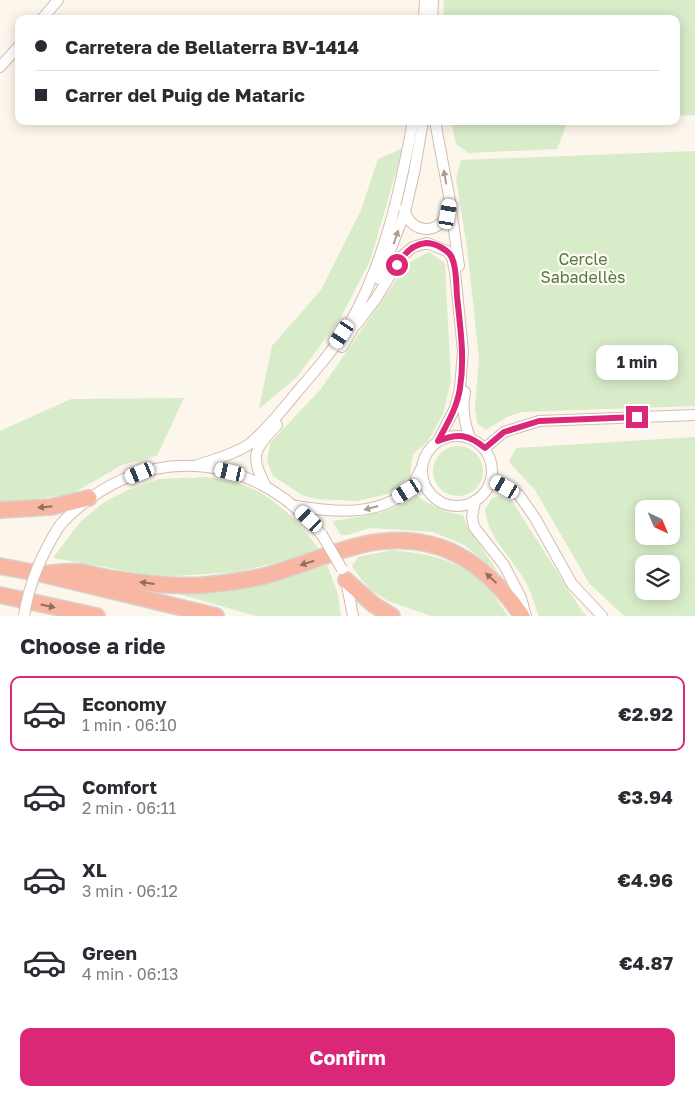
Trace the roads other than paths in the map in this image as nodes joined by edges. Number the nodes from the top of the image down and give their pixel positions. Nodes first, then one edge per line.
1 (58, 0) edge
2 (426, 0) edge
3 (433, 0) edge
4 (45, 15) edge
5 (429, 15) edge
6 (431, 15) edge
7 (15, 50) edge
8 (0, 67) edge
9 (413, 125) edge
10 (417, 125) edge
11 (422, 125) edge
12 (436, 125) edge
13 (450, 201) junction
14 (405, 212) junction
15 (452, 256) junction
16 (352, 331) junction
17 (695, 415) edge
18 (470, 438) junction
19 (438, 441) junction
20 (252, 448) junction
21 (485, 448) junction
22 (195, 466) junction
23 (422, 469) junction
24 (492, 479) junction
25 (266, 487) junction
26 (89, 498) junction
27 (475, 501) junction
28 (296, 506) junction
29 (0, 510) edge
30 (0, 566) edge
31 (42, 574) junction
32 (344, 574) junction
33 (0, 595) edge
34 (24, 616) edge
35 (97, 616) edge
36 (216, 616) edge
37 (353, 616) edge
38 (392, 616) edge
39 (522, 616) edge
40 (526, 616) edge
41 (602, 616) edge

1 - 4 street
2 - 5 street
3 - 6 street
7 - 8 street
9 - 20 street
10 - 14 street
11 - 14 street
13 -> 12 street
13 - 14 street
13 - 15 street
16 -> 14 street
15 - 16 street
15 - 18 street
15 - 19 street
16 - 20 street
17 - 21 street
18 - 19 street
18 - 21 street
19 - 23 street
20 - 22 street
20 - 25 street
21 - 24 street
22 - 25 street
22 - 26 street
23 - 27 street
23 -> 28 street
24 - 27 street
24 - 41 street
25 - 28 street
26 -> 29 highway
26 - 34 street, bridge
27 - 40 street
28 - 32 street, bridge
30 - 31 highway
31 - 36 highway
39 -> 31 highway
32 - 37 street
32 - 38 highway
33 -> 35 highway

